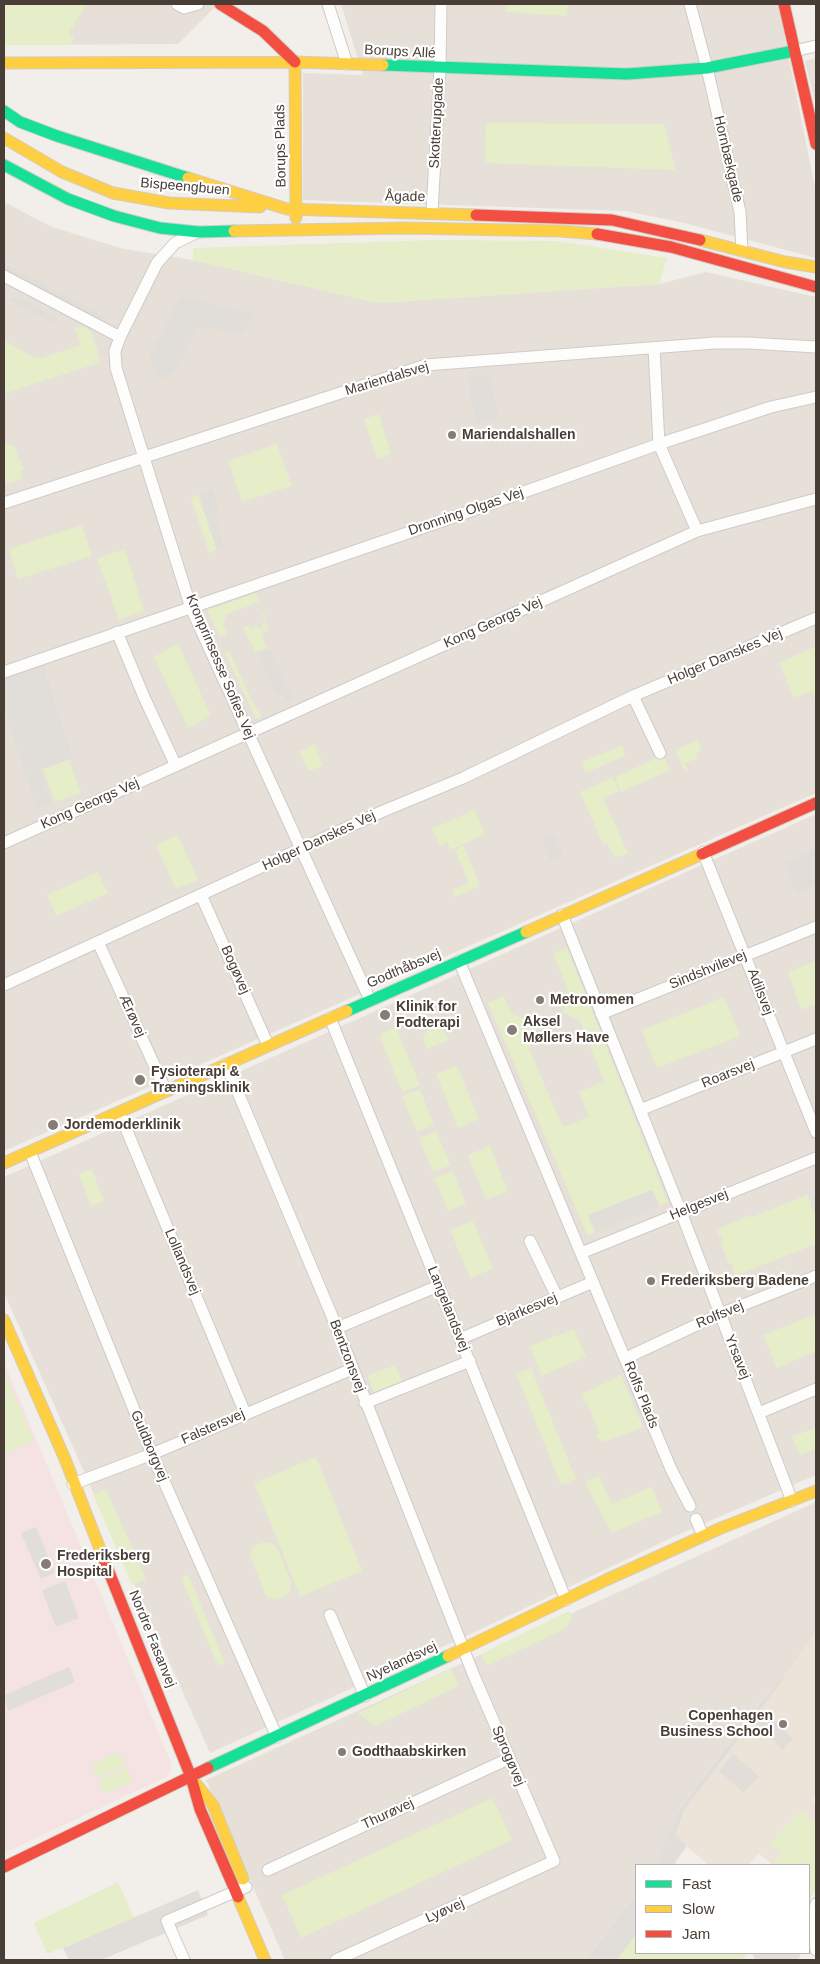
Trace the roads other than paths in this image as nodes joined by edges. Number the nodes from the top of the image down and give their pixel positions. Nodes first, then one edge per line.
1 (177, 4) edge
2 (198, 4) edge
3 (220, 4) edge
4 (328, 4) edge
5 (441, 4) edge
6 (690, 4) edge
7 (784, 4) edge
8 (816, 46) edge
9 (794, 52) junction
10 (295, 62) junction
11 (4, 63) edge
12 (347, 64) junction
13 (707, 68) junction
14 (440, 69) junction
15 (4, 111) edge
16 (4, 138) edge
17 (816, 144) edge
18 (4, 164) edge
19 (292, 209) junction
20 (432, 212) junction
21 (296, 230) junction
22 (199, 232) junction
23 (742, 251) junction
24 (816, 267) edge
25 (4, 276) edge
26 (816, 287) edge
27 (120, 337) junction
28 (816, 347) edge
29 (654, 348) junction
30 (816, 397) edge
31 (659, 444) junction
32 (144, 456) junction
33 (816, 499) edge
34 (4, 503) edge
35 (697, 531) junction
36 (191, 608) junction
37 (816, 618) edge
38 (117, 632) junction
39 (4, 672) edge
40 (633, 696) junction
41 (248, 733) junction
42 (660, 753) dead end
43 (176, 766) junction
44 (816, 803) edge
45 (4, 843) edge
46 (301, 850) junction
47 (703, 852) junction
48 (201, 895) junction
49 (562, 915) junction
50 (816, 927) edge
51 (98, 942) junction
52 (745, 955) junction
53 (459, 961) junction
54 (4, 985) edge
55 (370, 1000) junction
56 (601, 1014) junction
57 (330, 1018) junction
58 (816, 1039) edge
59 (268, 1045) junction
60 (784, 1052) junction
61 (226, 1064) junction
62 (166, 1091) junction
63 (640, 1110) junction
64 (119, 1112) junction
65 (816, 1132) edge
66 (30, 1152) junction
67 (816, 1158) edge
68 (4, 1163) edge
69 (681, 1212) junction
70 (530, 1241) dead end
71 (582, 1253) junction
72 (816, 1276) edge
73 (593, 1282) junction
74 (438, 1286) junction
75 (557, 1297) junction
76 (720, 1314) junction
77 (4, 1320) edge
78 (337, 1328) junction
79 (460, 1339) junction
80 (626, 1358) junction
81 (470, 1361) junction
82 (352, 1369) junction
83 (816, 1389) edge
84 (365, 1403) junction
85 (245, 1413) junction
86 (759, 1414) junction
87 (152, 1454) junction
88 (73, 1484) junction
89 (816, 1491) edge
90 (792, 1501) junction
91 (690, 1506) dead end
92 (696, 1519) dead end
93 (703, 1536) junction
94 (566, 1600) junction
95 (330, 1615) dead end
96 (465, 1649) junction
97 (365, 1696) junction
98 (277, 1737) junction
99 (508, 1759) junction
100 (191, 1777) junction
101 (554, 1861) joint
102 (4, 1867) edge
103 (268, 1870) dead end
104 (241, 1889) junction
105 (816, 1904) edge
106 (816, 1950) edge
107 (184, 1960) edge
108 (265, 1960) edge
109 (276, 1960) edge
110 (336, 1960) edge

1 - 2 street
3 - 10 street
4 - 12 street
5 - 14 street, Skotterupgade
6 - 13 street, Hornbækgade
7 - 9 street
8 - 9 street
9 - 13 street, Borups Allé
9 - 17 street
10 - 11 street, Borups Allé
10 - 12 street, Borups Allé
10 - 19 street, Borups Plads
12 - 14 street, Borups Allé
13 - 14 street, Borups Allé
13 - 23 street, Hornbækgade
14 - 20 street, Skotterupgade
15 - 19 street, Ågade
16 - 19 street, Bispeengbuen
18 - 22 street
19 - 20 street, Ågade
19 - 21 street, Borups Plads
20 - 23 street, Ågade
21 - 22 street
21 - 26 street
22 - 27 street, Kronprinsesse Sofies Vej
23 - 24 street, Ågade
25 - 27 street
27 - 32 street, Kronprinsesse Sofies Vej
28 - 29 street, Mariendalsvej
29 - 31 street
29 - 32 street, Mariendalsvej
30 - 31 street, Dronning Olgas Vej
31 - 35 street
31 - 36 street, Dronning Olgas Vej
32 - 34 street, Mariendalsvej
32 - 36 street, Kronprinsesse Sofies Vej
33 - 35 street, Kong Georgs Vej
35 - 41 street, Kong Georgs Vej
36 - 38 street, Dronning Olgas Vej
36 - 41 street, Kronprinsesse Sofies Vej
37 - 40 street, Holger Danskes Vej
38 - 39 street, Dronning Olgas Vej
38 - 43 street
40 - 42 street
40 - 46 street, Holger Danskes Vej
41 - 43 street, Kong Georgs Vej
41 - 46 street, Kronprinsesse Sofies Vej
43 - 45 street, Kong Georgs Vej
44 - 47 street, Godthåbsvej
46 - 48 street, Holger Danskes Vej
46 - 55 street, Kronprinsesse Sofies Vej
47 - 49 street, Godthåbsvej
47 - 52 street, Adilsvej
48 - 51 street, Holger Danskes Vej
48 - 59 street, Bogøvej
49 - 53 street, Godthåbsvej
49 - 56 street
50 - 52 street, Sindshvilevej
51 - 54 street, Holger Danskes Vej
51 - 62 street, Ærøvej
52 - 56 street, Sindshvilevej
52 - 60 street, Adilsvej
53 - 55 street, Godthåbsvej
53 - 71 street
55 - 57 street, Godthåbsvej
56 - 63 street
57 - 59 street, Godthåbsvej
57 - 74 street, Langelandsvej
58 - 60 street, Roarsvej
59 - 61 street, Godthåbsvej
60 - 63 street, Roarsvej
60 - 65 street, Adilsvej
61 - 62 street, Godthåbsvej
61 - 78 street, Bentzonsvej
62 - 64 street, Godthåbsvej
63 - 69 street
64 - 66 street, Godthåbsvej
64 - 85 street, Lollandsvej
66 - 68 street, Godthåbsvej
66 - 87 street, Guldborgvej
67 - 69 street, Helgesvej
69 - 71 street, Helgesvej
69 - 76 street, Yrsavej
70 - 75 street
71 - 73 street
72 - 76 street, Rolfsvej
73 - 75 street, Bjarkesvej
73 - 80 street, Rolfs Plads
74 - 78 street
74 - 79 street, Langelandsvej
75 - 79 street, Bjarkesvej
76 - 80 street, Rolfsvej
76 - 86 street, Yrsavej
77 - 88 street, Nordre Fasanvej
78 - 82 street, Bentzonsvej
79 - 81 street, Langelandsvej
80 - 91 street, Rolfs Plads
81 - 84 street
81 - 94 street, Langelandsvej
82 - 84 street, Bentzonsvej
82 - 85 street, Falstersvej
83 - 86 street
84 - 96 street, Bentzonsvej
85 - 87 street, Falstersvej
86 - 90 street, Yrsavej
87 - 88 street, Falstersvej
87 - 98 street, Guldborgvej
88 - 100 street, Nordre Fasanvej
89 - 90 street, Nyelandsvej
90 - 93 street, Nyelandsvej
92 - 93 street
93 - 94 street, Nyelandsvej
94 - 96 street, Nyelandsvej
95 - 97 street
96 - 97 street, Nyelandsvej
96 - 99 street, Sprogøvej
97 - 98 street, Nyelandsvej
98 - 100 street, Nyelandsvej
99 - 101 street, Sprogøvej
99 - 103 street, Thurøvej
100 - 102 street, Nyelandsvej
100 - 104 street, Nordre Fasanvej
101 - 110 street, Lyøvej
104 - 107 street
104 - 108 street, Nordre Fasanvej
104 - 109 street, Nordre Fasanvej
105 - 106 street

